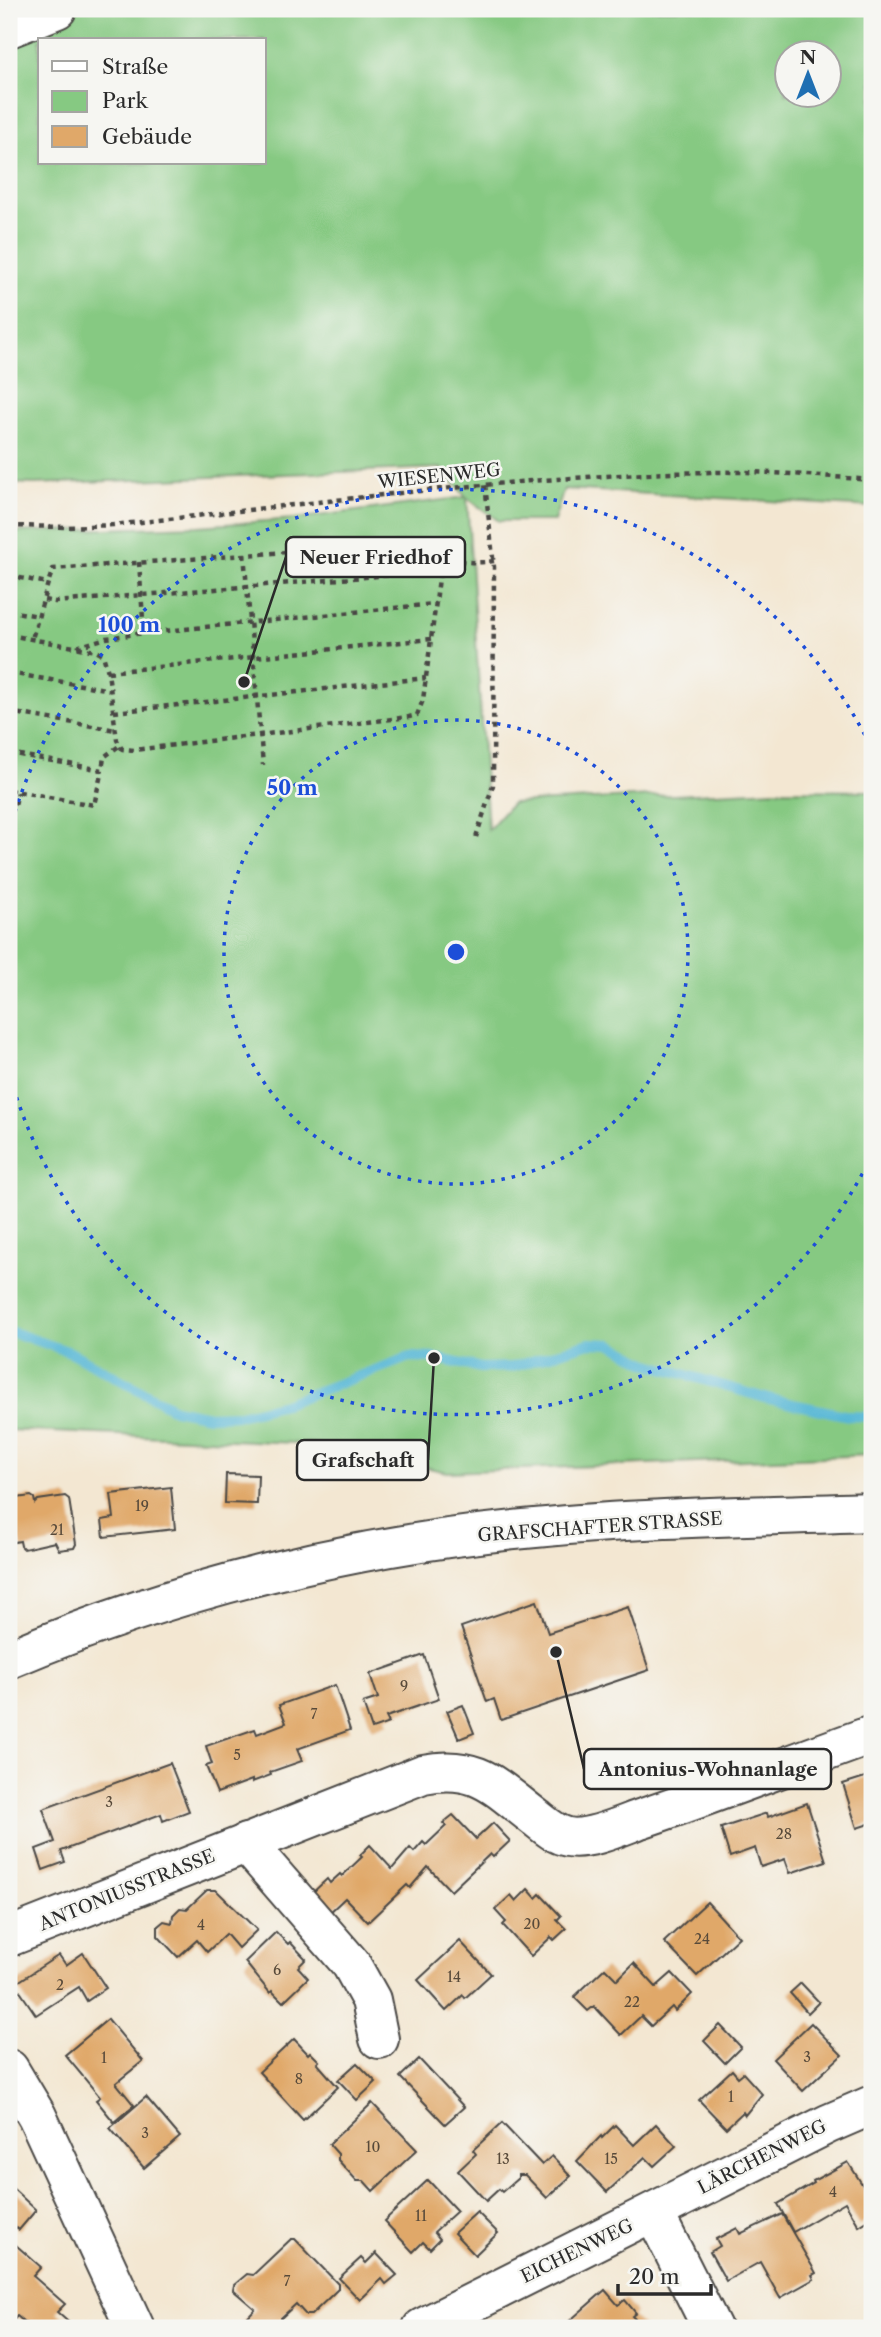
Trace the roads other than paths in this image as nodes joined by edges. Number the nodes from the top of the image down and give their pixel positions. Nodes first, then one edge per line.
1 (57, 9) edge
2 (9, 28) edge
3 (872, 1512) edge
4 (9, 1660) edge
5 (872, 1735) edge
6 (246, 1843) junction
7 (9, 1937) edge
8 (379, 2039) dead end
9 (9, 2069) edge
10 (872, 2105) edge
11 (23, 2124) edge
12 (654, 2213) junction
13 (135, 2328) edge
14 (422, 2328) edge
15 (712, 2328) edge

1 - 2 street
3 - 4 street, GRAFSCHAFTER STRASSE
5 - 6 street, ANTONIUSSTRASSE
6 - 7 street, ANTONIUSSTRASSE
6 - 8 street
9 - 11 street
10 - 12 street, LÄRCHENWEG
11 - 13 street
12 - 14 street, EICHENWEG
12 - 15 street, EICHENWEG

